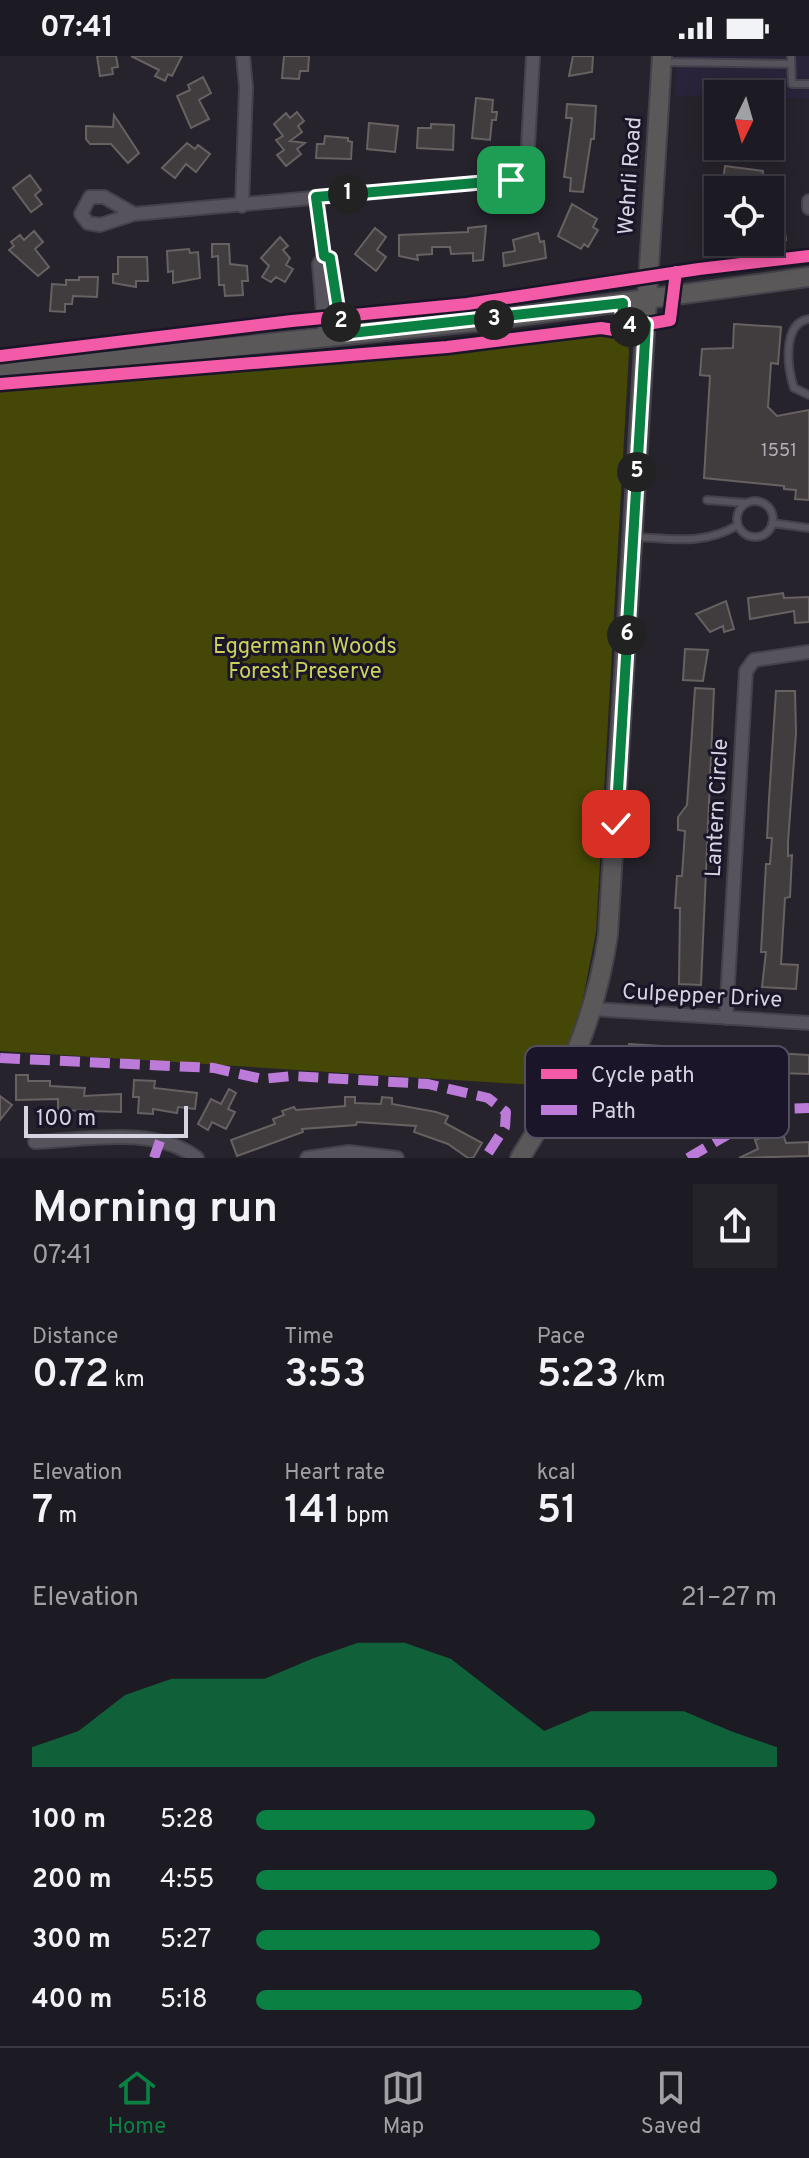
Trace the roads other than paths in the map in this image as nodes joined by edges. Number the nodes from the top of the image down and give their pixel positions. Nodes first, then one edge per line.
1 (243, 56) edge
2 (533, 56) edge
3 (662, 59) edge
4 (791, 60) edge
5 (809, 84) edge
6 (316, 197) junction
7 (809, 201) edge
8 (242, 206) junction
9 (809, 208) edge
10 (134, 214) dead end
11 (809, 277) edge
12 (647, 300) junction
13 (809, 319) edge
14 (334, 335) junction
15 (0, 371) edge
16 (809, 395) edge
17 (707, 500) dead end
18 (747, 503) junction
19 (772, 523) junction
20 (738, 525) junction
21 (809, 528) edge
22 (633, 537) junction
23 (809, 652) edge
24 (593, 1009) junction
25 (726, 1018) junction
26 (809, 1023) edge
27 (578, 1046) edge
28 (532, 1138) edge
29 (35, 1142) dead end
30 (197, 1158) edge
31 (307, 1158) edge
32 (397, 1158) edge
33 (520, 1158) edge

1 - 8 street
2 - 6 street
3 - 4 lane
3 - 12 main road, Wehrli Road
4 - 5 lane
6 - 8 street
6 - 14 street
7 - 9 street
8 - 10 street
11 - 12 main road
12 - 14 main road
12 - 22 main road, Wehrli Road
13 - 16 lane
14 - 15 main road
17 - 18 lane
18 - 19 lane
18 - 20 lane
19 - 20 lane
19 - 21 lane
20 - 22 lane
22 - 24 main road, Wehrli Road
23 - 25 street, Lantern Circle
24 - 25 street, Culpepper Drive
24 - 27 main road, Wehrli Road
25 - 26 street, Culpepper Drive
28 - 33 main road, Wehrli Road
29 - 30 street
31 - 32 street

